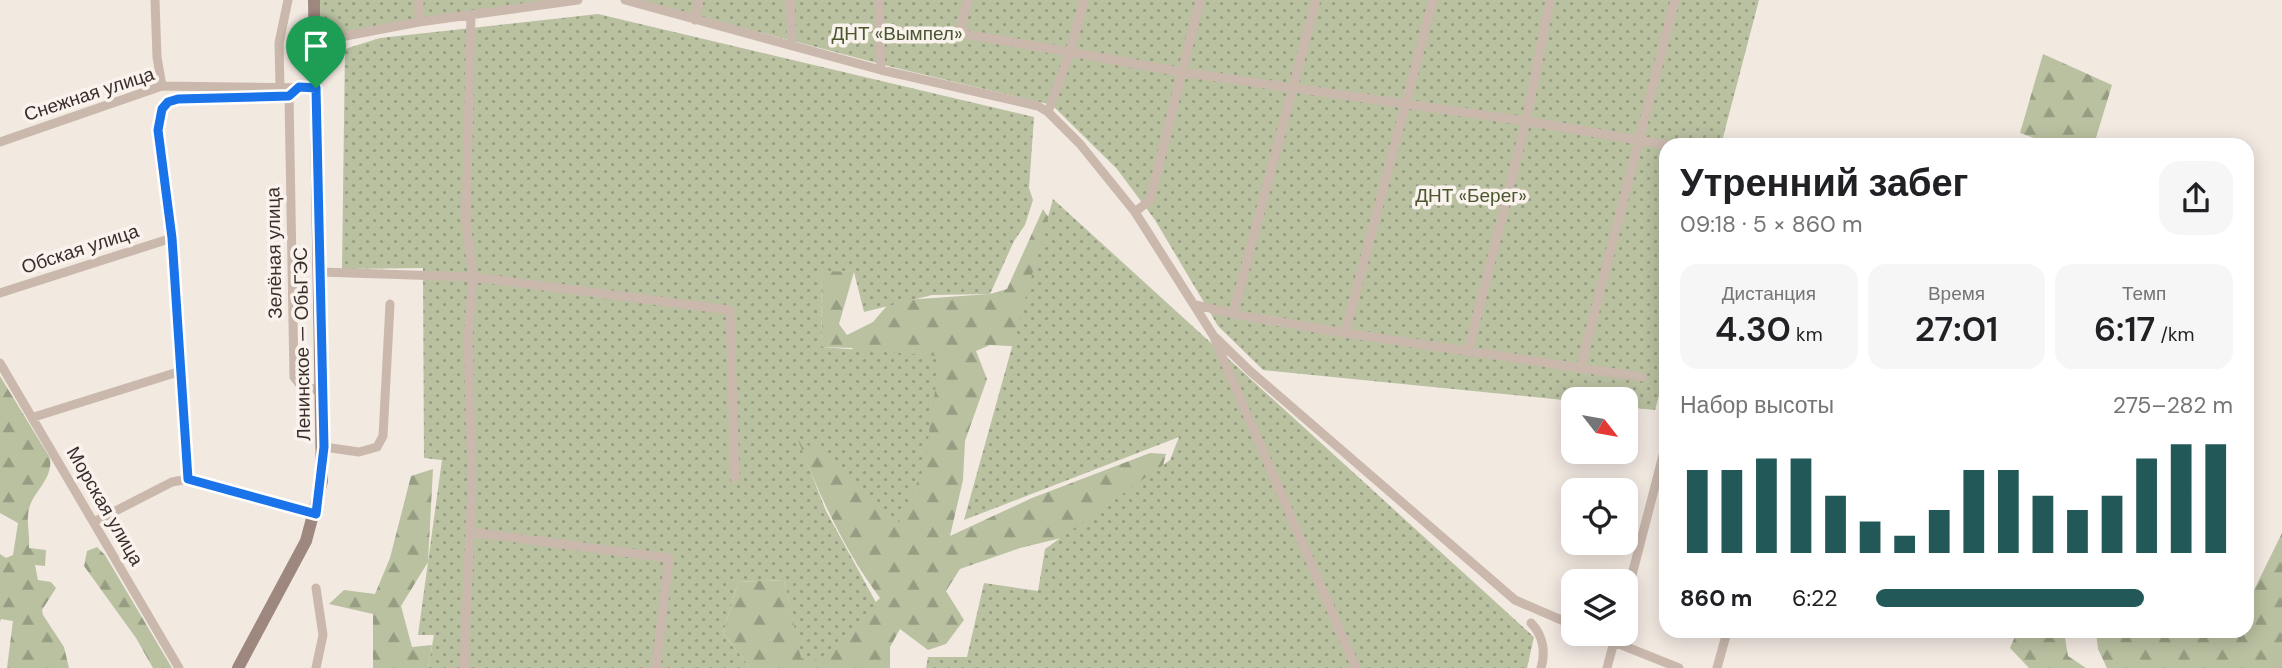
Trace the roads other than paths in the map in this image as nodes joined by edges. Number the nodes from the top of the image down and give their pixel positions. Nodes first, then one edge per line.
1 (155, 0) edge
2 (288, 0) edge
3 (314, 0) edge
4 (419, 0) edge
5 (579, 0) edge
6 (625, 0) edge
7 (699, 0) edge
8 (790, 0) edge
9 (879, 0) edge
10 (968, 0) edge
11 (1084, 0) edge
12 (1200, 0) edge
13 (1316, 0) edge
14 (1433, 0) edge
15 (1550, 0) edge
16 (1675, 0) edge
17 (519, 4) edge
18 (471, 15) junction
19 (695, 20) junction
20 (419, 22) junction
21 (314, 42) junction
22 (792, 46) junction
23 (1070, 52) junction
24 (881, 70) junction
25 (1181, 72) junction
26 (163, 86) junction
27 (280, 87) junction
28 (299, 87) junction
29 (1293, 87) junction
30 (316, 88) junction
31 (289, 96) junction
32 (1405, 106) junction
33 (1048, 112) junction
34 (1526, 121) junction
35 (1638, 141) junction
36 (0, 142) edge
37 (1659, 144) edge
38 (1135, 212) junction
39 (172, 238) junction
40 (320, 272) junction
41 (472, 277) junction
42 (0, 293) edge
43 (390, 304) dead end
44 (1193, 304) junction
45 (1233, 314) junction
46 (1345, 333) junction
47 (1213, 335) junction
48 (1468, 352) junction
49 (0, 363) edge
50 (1580, 369) junction
51 (181, 371) junction
52 (1642, 377) dead end
53 (322, 391) junction
54 (34, 417) junction
55 (324, 447) junction
56 (1659, 471) edge
57 (735, 478) dead end
58 (188, 479) junction
59 (316, 514) junction
60 (94, 522) junction
61 (470, 532) junction
62 (1634, 569) edge
63 (316, 588) dead end
64 (1561, 620) edge
65 (1531, 623) dead end
66 (1725, 638) edge
67 (1613, 646) edge
68 (1632, 646) edge
69 (179, 668) edge
70 (238, 668) edge
71 (316, 668) edge
72 (464, 668) edge
73 (656, 668) edge
74 (1356, 668) edge
75 (1541, 668) edge
76 (1607, 668) edge
77 (1679, 668) edge
78 (1717, 668) edge

1 - 26 street
2 - 27 street
3 - 21 main road, Ленинское — ОбьГЭС
4 - 20 street
5 - 17 street
6 - 19 street
7 - 19 street
8 - 22 street
9 - 24 street
10 - 23 street
11 - 23 street
12 - 25 street
13 - 29 street
14 - 32 street
15 - 34 street
16 - 35 street
17 - 18 street
18 - 20 street
18 - 41 street
19 - 22 street
20 - 21 street
21 - 30 main road, Ленинское — ОбьГЭС
22 - 24 street
23 - 25 street
23 - 33 street
24 - 33 street
25 - 29 street
25 - 38 street
26 - 27 street, Снежная улица
26 - 36 street, Снежная улица
27 - 28 street, Снежная улица
28 - 30 street, Снежная улица
28 - 31 street
29 - 32 street
29 - 45 street
30 - 40 main road, Ленинское — ОбьГЭС
31 - 39 street
31 - 53 street, Зелёная улица
32 - 34 street
32 - 46 street
33 - 38 street
34 - 35 street
34 - 48 street
35 - 37 street
35 - 50 street
38 - 44 street
39 - 42 street, Обская улица
39 - 51 street
40 - 41 street
40 - 53 main road, Ленинское — ОбьГЭС
41 - 57 street
41 - 61 street
43 - 55 street
44 - 45 street
44 - 47 street
45 - 46 street
46 - 48 street
47 - 64 street
47 - 74 street
48 - 50 street
49 - 54 street, Морская улица
50 - 52 street
51 - 54 street
51 - 58 street
53 - 55 main road, Ленинское — ОбьГЭС
54 - 60 street, Морская улица
55 - 59 main road, Ленинское — ОбьГЭС
56 - 62 street
58 - 59 street
58 - 60 street
59 - 70 main road, Ленинское — ОбьГЭС
60 - 69 street, Морская улица
61 - 72 street
61 - 73 street
63 - 71 street
65 - 75 street
66 - 78 street
67 - 76 street
68 - 77 street

